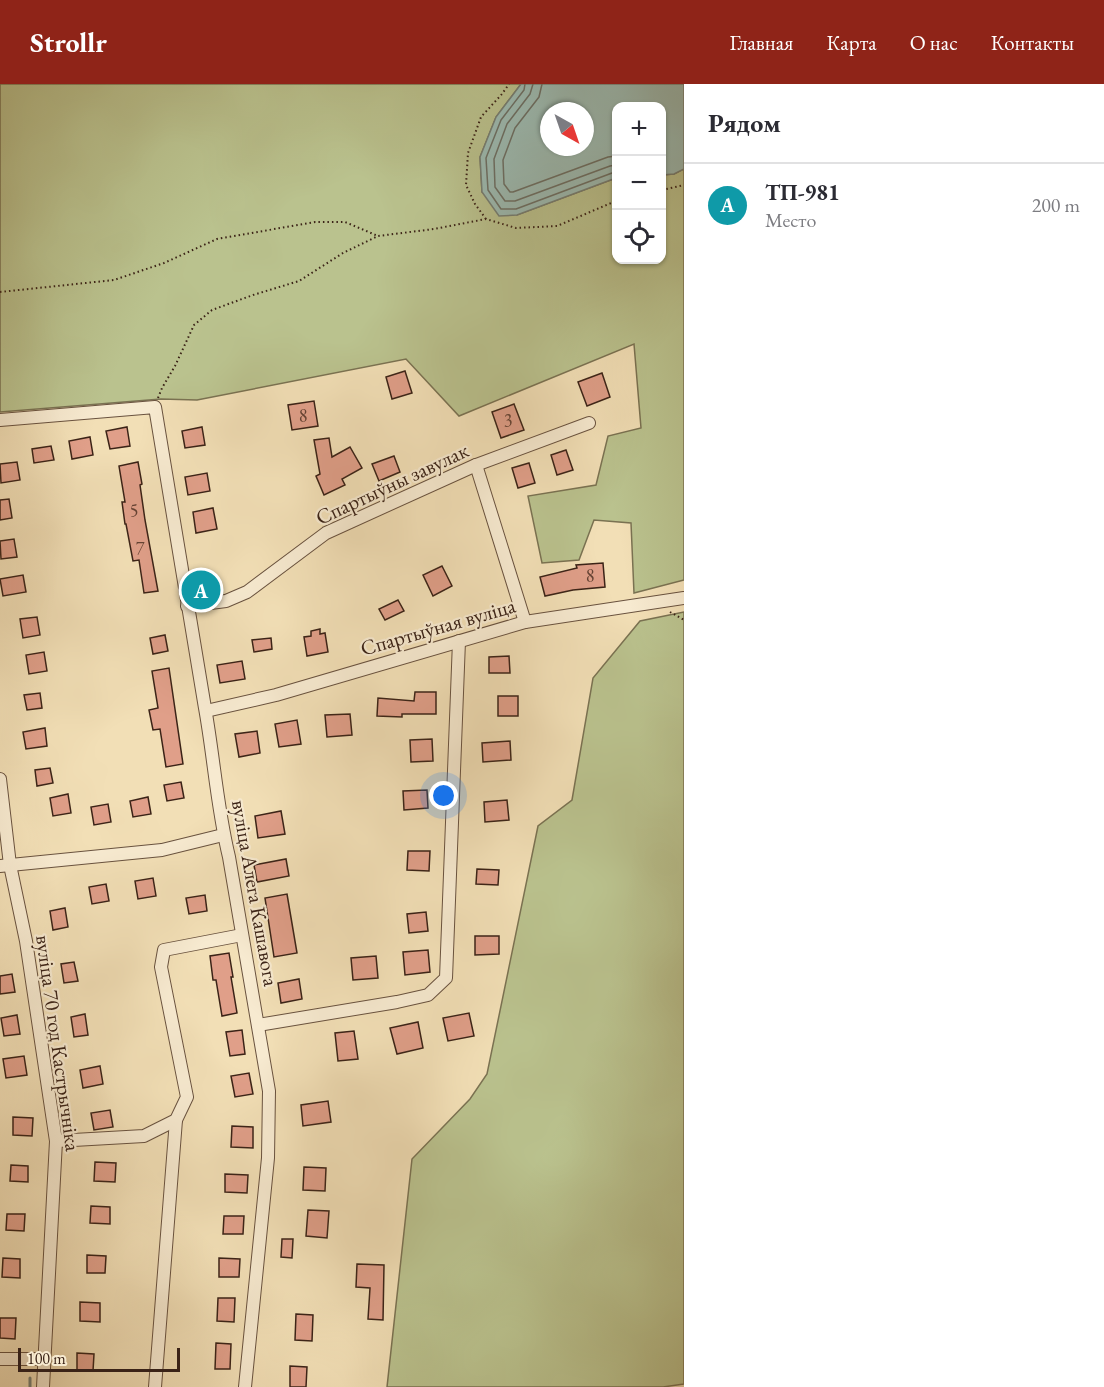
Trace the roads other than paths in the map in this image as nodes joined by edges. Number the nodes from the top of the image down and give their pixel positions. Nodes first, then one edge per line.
1 (0, 420) edge
2 (589, 423) dead end
3 (476, 465) junction
4 (684, 598) edge
5 (187, 606) junction
6 (525, 622) junction
7 (459, 641) junction
8 (206, 711) junction
9 (0, 778) edge
10 (223, 835) junction
11 (5, 866) edge
12 (242, 935) junction
13 (258, 1025) junction
14 (176, 1120) junction
15 (56, 1141) junction
16 (0, 1359) edge
17 (45, 1359) junction
18 (43, 1387) edge
19 (155, 1387) edge
20 (245, 1387) edge

1 - 5 street, вуліца Алега Кашавога
2 - 3 street, Спартыўны завулак
3 - 5 street, Спартыўны завулак
3 - 6 street
4 - 6 street, Спартыўная вуліца
5 - 8 street, вуліца Алега Кашавога
6 - 7 street, Спартыўная вуліца
7 - 8 street, Спартыўная вуліца
7 - 13 street
8 - 10 street, вуліца Алега Кашавога
9 - 11 street, вуліца 70 год Кастрычніка
10 - 11 street
10 - 12 street, вуліца Алега Кашавога
11 - 15 street, вуліца 70 год Кастрычніка
12 - 13 street, вуліца Алега Кашавога
12 - 14 street
13 - 20 street, вуліца Алега Кашавога
14 - 15 street
14 - 19 street
15 - 17 street, вуліца 70 год Кастрычніка
16 - 17 street
17 - 18 street, вуліца 70 год Кастрычніка

